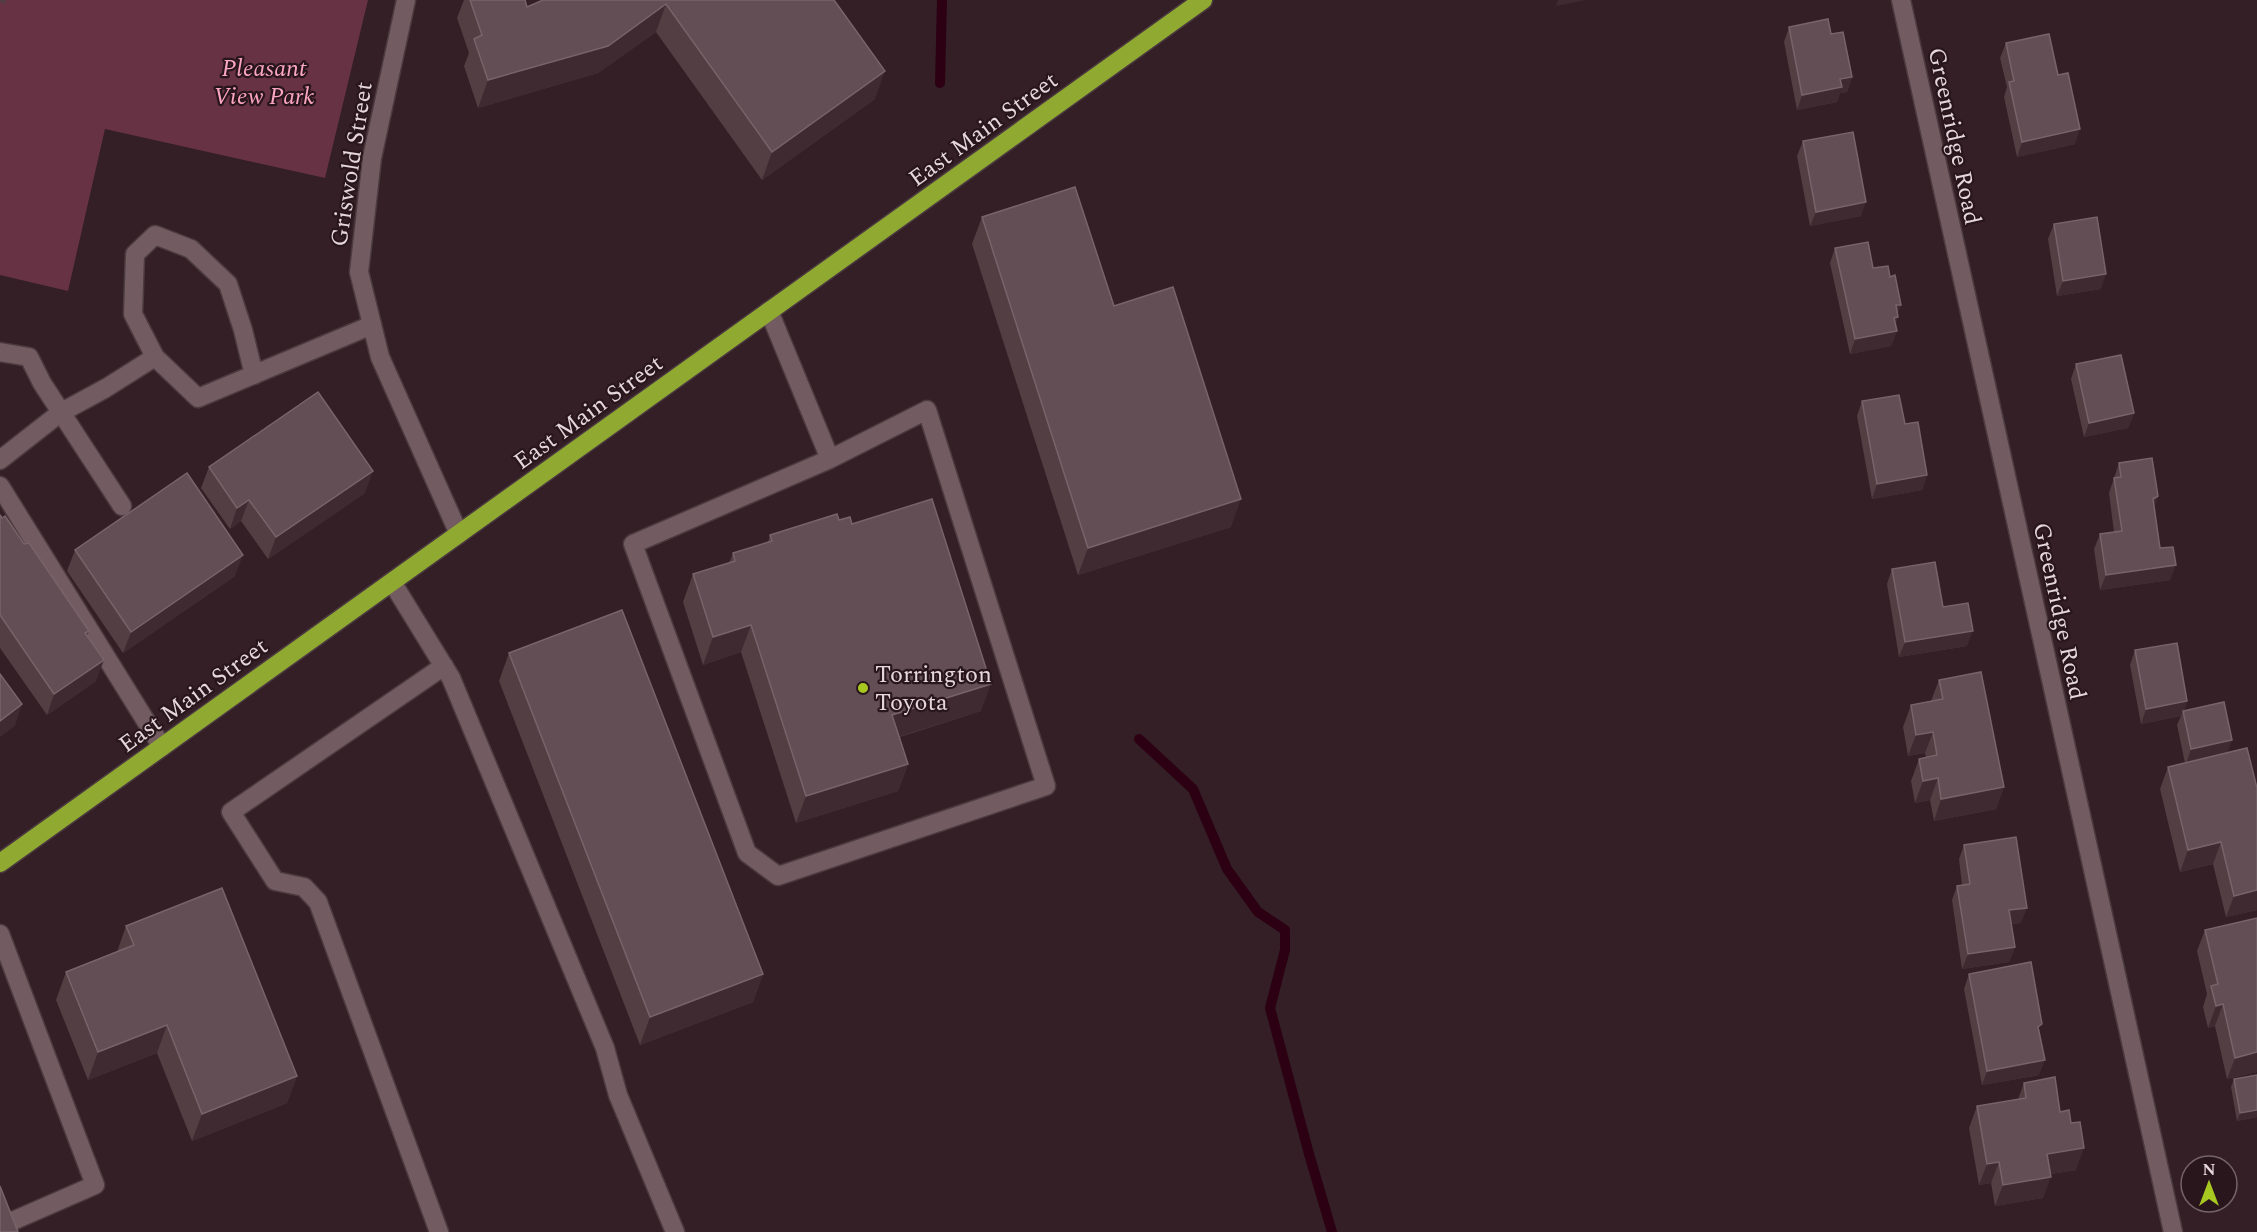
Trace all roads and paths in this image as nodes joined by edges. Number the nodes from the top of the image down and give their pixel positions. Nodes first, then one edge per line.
1 (406, 0) edge
2 (1203, 0) edge
3 (1901, 0) edge
4 (769, 311) junction
5 (372, 325) junction
6 (0, 352) edge
7 (155, 357) junction
8 (254, 375) junction
9 (60, 413) junction
10 (830, 459) junction
11 (0, 460) edge
12 (0, 486) edge
13 (122, 506) dead end
14 (459, 534) junction
15 (392, 582) junction
16 (444, 666) junction
17 (162, 747) junction
18 (0, 863) edge
19 (0, 934) edge
20 (0, 1203) edge
21 (9, 1227) edge
22 (439, 1232) edge
23 (675, 1232) edge
24 (2173, 1232) edge

1 - 5 street, Griswold Street
2 - 4 highway, East Main Street
3 - 24 street, Greenridge Road
4 - 10 street
4 - 14 highway, East Main Street
5 - 8 street
5 - 14 street, Griswold Street
6 - 9 street
7 - 8 street
7 - 8 street
7 - 9 street
9 - 11 street
9 - 13 street
10 - 10 street
12 - 17 street
14 - 15 highway, East Main Street
15 - 16 street
15 - 17 highway, East Main Street
16 - 22 street
16 - 23 street
17 - 18 highway, East Main Street
19 - 21 street
20 - 21 street

